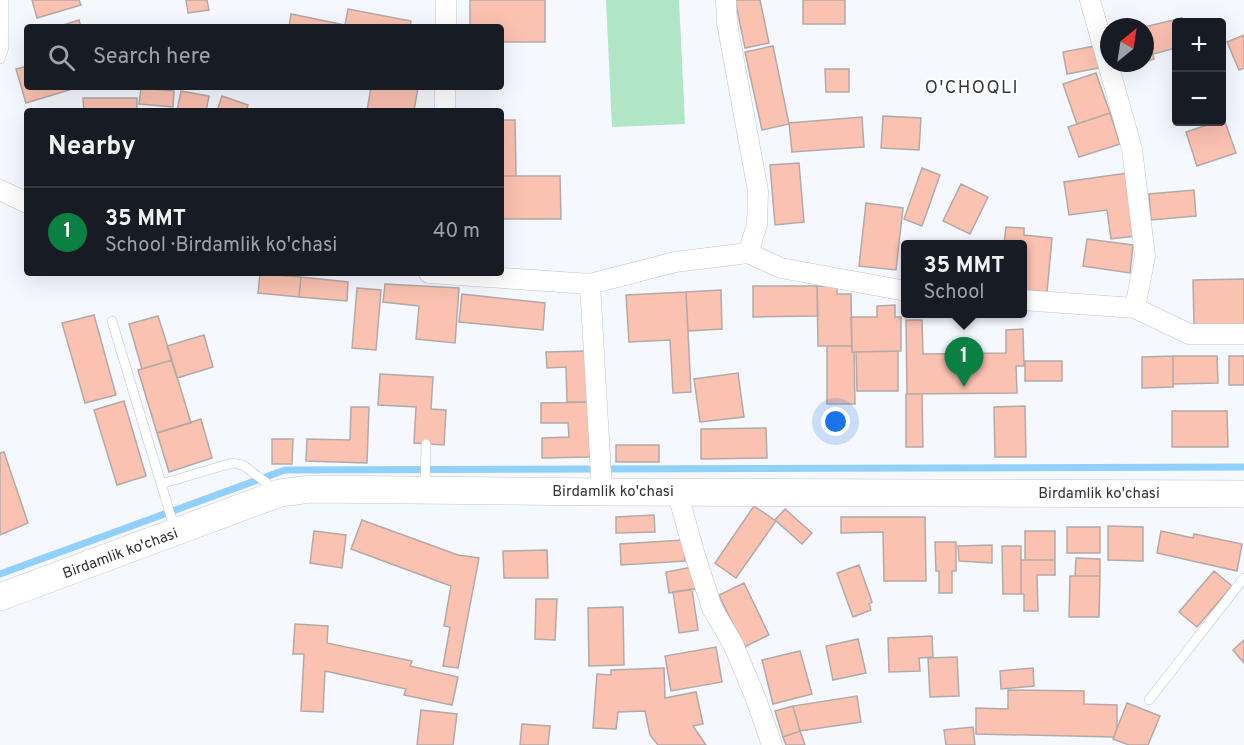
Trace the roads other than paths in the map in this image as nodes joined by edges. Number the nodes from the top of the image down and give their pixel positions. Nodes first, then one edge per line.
1 (4, 0) edge
2 (446, 0) edge
3 (726, 0) edge
4 (1090, 0) edge
5 (446, 24) edge
6 (0, 59) edge
7 (445, 90) edge
8 (445, 108) edge
9 (0, 190) edge
10 (24, 202) edge
11 (748, 253) junction
12 (468, 276) edge
13 (590, 284) junction
14 (901, 290) edge
15 (1027, 300) edge
16 (1136, 308) junction
17 (112, 321) dead end
18 (1244, 334) edge
19 (426, 444) dead end
20 (161, 484) junction
21 (425, 489) junction
22 (677, 491) junction
23 (602, 492) junction
24 (280, 494) junction
25 (1244, 494) edge
26 (176, 532) junction
27 (1244, 578) edge
28 (0, 597) edge
29 (1149, 700) dead end
30 (772, 745) edge

1 - 6 lane
2 - 5 street
3 - 11 street
4 - 16 street
7 - 8 street
9 - 10 street
11 - 13 street
11 - 14 street
12 - 13 street
13 - 23 street
15 - 16 street
16 - 18 street
17 - 20 lane
19 - 21 lane
20 - 24 lane
20 - 26 lane
21 - 23 street, Birdamlik ko'chasi
21 - 24 street, Birdamlik ko'chasi
22 - 23 street, Birdamlik ko'chasi
22 - 25 street, Birdamlik ko'chasi
22 - 30 street
24 - 26 street, Birdamlik ko'chasi
26 - 28 street, Birdamlik ko'chasi
27 - 29 lane

